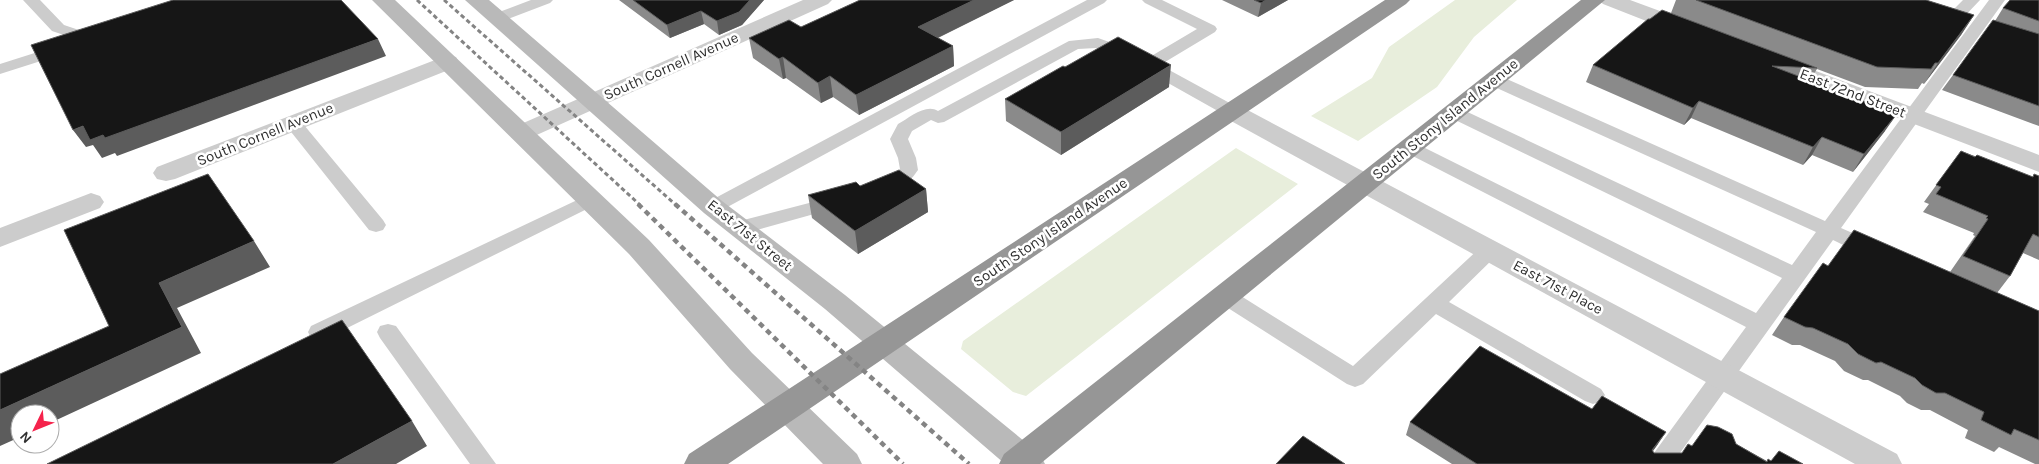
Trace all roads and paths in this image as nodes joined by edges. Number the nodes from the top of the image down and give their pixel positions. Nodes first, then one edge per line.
1 (31, 0) edge
2 (383, 0) edge
3 (476, 0) edge
4 (545, 0) edge
5 (821, 0) edge
6 (1099, 0) edge
7 (1150, 0) edge
8 (1399, 0) edge
9 (1594, 0) edge
10 (1610, 0) edge
11 (1935, 0) edge
12 (1972, 0) edge
13 (1997, 0) edge
14 (497, 18) junction
15 (74, 34) junction
16 (91, 39) junction
17 (1714, 40) edge
18 (1759, 57) edge
19 (448, 62) junction
20 (1148, 65) junction
21 (0, 69) edge
22 (1494, 80) junction
23 (592, 101) junction
24 (1231, 111) junction
25 (1453, 112) junction
26 (1913, 116) junction
27 (294, 122) junction
28 (521, 134) junction
29 (1409, 147) junction
30 (2039, 164) edge
31 (166, 173) dead end
32 (1365, 183) junction
33 (868, 194) edge
34 (592, 199) junction
35 (849, 199) edge
36 (91, 202) dead end
37 (713, 207) junction
38 (376, 225) dead end
39 (739, 228) junction
40 (1829, 230) junction
41 (0, 238) edge
42 (1490, 250) junction
43 (1890, 258) edge
44 (1796, 276) junction
45 (1225, 296) junction
46 (1434, 303) junction
47 (1760, 325) junction
48 (388, 332) dead end
49 (301, 341) edge
50 (883, 343) junction
51 (1723, 376) junction
52 (1594, 395) dead end
53 (788, 406) junction
54 (478, 462) edge
55 (1022, 462) edge
56 (701, 464) edge
57 (845, 464) edge
58 (1658, 464) edge
59 (1886, 464) edge

1 - 15 lane
2 - 19 main road
3 - 14 main road, East 71st Street
4 - 14 lane
5 - 23 street, South Cornell Avenue
6 - 37 lane
7 - 20 lane
8 - 24 highway, South Stony Island Avenue
9 - 22 highway, South Stony Island Avenue
10 - 17 street
11 - 12 lane
13 - 26 lane
14 - 23 main road, East 71st Street
15 - 16 lane
15 - 16 lane
16 - 21 lane
18 - 26 street, East 72nd Street
19 - 27 street, South Cornell Avenue
19 - 28 main road
20 - 24 lane
20 - 33 lane
22 - 25 highway, South Stony Island Avenue
22 - 40 lane
23 - 28 street, South Cornell Avenue
23 - 37 main road, East 71st Street
24 - 32 street, East 71st Place
24 - 50 highway, South Stony Island Avenue
25 - 29 highway, South Stony Island Avenue
25 - 44 lane
26 - 30 street, East 72nd Street
26 - 40 lane
27 - 31 street, South Cornell Avenue
27 - 38 lane
28 - 34 main road
29 - 32 highway, South Stony Island Avenue
29 - 47 lane
32 - 42 street, East 71st Place
32 - 45 highway, South Stony Island Avenue
34 - 49 lane
34 - 53 main road
35 - 39 lane
36 - 41 street
37 - 39 main road, East 71st Street
39 - 50 main road, East 71st Street
40 - 43 lane
40 - 44 lane
42 - 46 lane
42 - 51 street, East 71st Place
44 - 47 lane
45 - 46 lane
45 - 55 highway, South Stony Island Avenue
46 - 52 lane
47 - 51 lane
48 - 54 lane
50 - 53 highway, South Stony Island Avenue
50 - 55 main road, East 71st Street
51 - 58 lane
51 - 59 street, East 71st Place
53 - 56 highway, South Stony Island Avenue
53 - 57 main road

